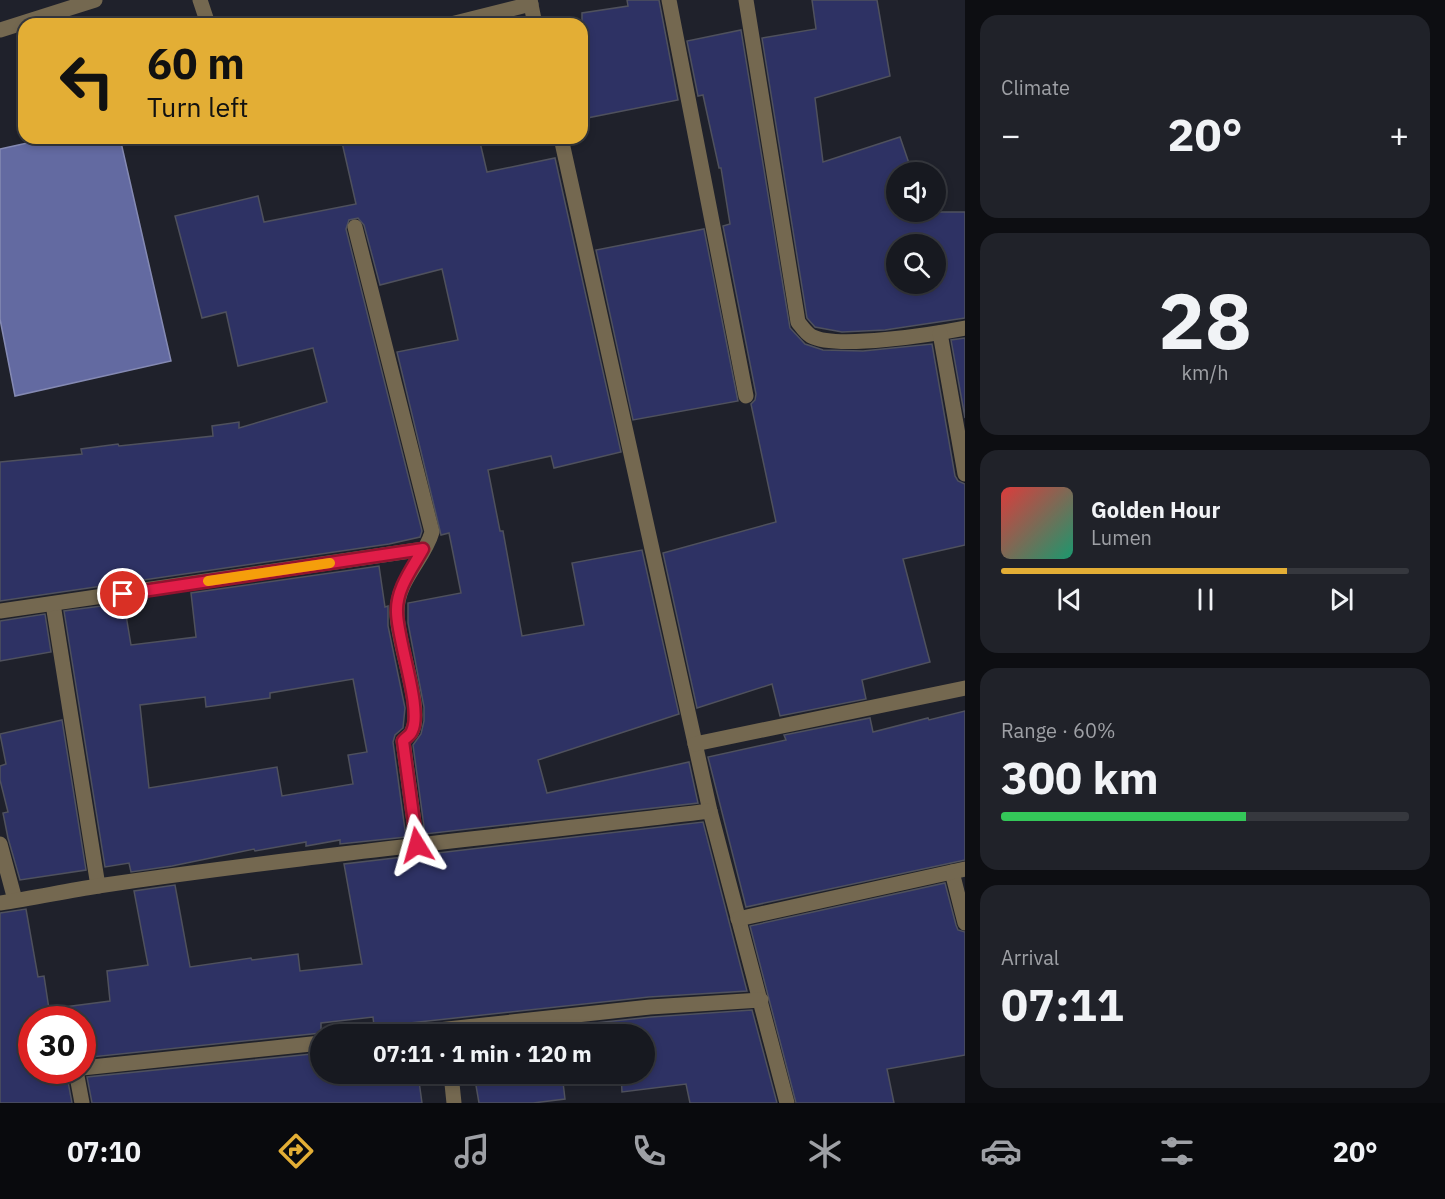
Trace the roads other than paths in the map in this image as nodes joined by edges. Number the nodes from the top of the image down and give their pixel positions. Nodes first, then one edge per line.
1 (95, 0) edge
2 (200, 0) edge
3 (669, 0) edge
4 (746, 0) edge
5 (531, 2) edge
6 (38, 18) edge
7 (206, 18) edge
8 (473, 18) edge
9 (534, 18) edge
10 (18, 24) edge
11 (0, 30) edge
12 (562, 144) edge
13 (355, 227) dead end
14 (965, 328) edge
15 (940, 333) junction
16 (746, 396) dead end
17 (965, 474) edge
18 (423, 549) junction
19 (53, 604) junction
20 (0, 611) edge
21 (965, 688) edge
22 (695, 744) junction
23 (710, 811) junction
24 (0, 844) edge
25 (417, 845) junction
26 (958, 871) edge
27 (98, 886) junction
28 (8, 902) edge
29 (738, 919) junction
30 (965, 923) edge
31 (761, 1000) junction
32 (512, 1024) edge
33 (310, 1043) edge
34 (96, 1066) edge
35 (78, 1084) edge
36 (452, 1084) edge
37 (82, 1103) edge
38 (454, 1103) edge
39 (787, 1103) edge

1 - 6 street
2 - 7 street
3 - 16 street
4 - 15 street
5 - 8 street
5 - 9 street
10 - 11 street
12 - 22 street
13 - 18 street
14 - 15 street
15 - 17 street
18 - 19 street
18 - 25 street
19 - 20 street
19 - 27 street
21 - 22 street
22 - 23 street
23 - 25 street
23 - 29 street
24 - 28 street
25 - 27 street
26 - 29 street
26 - 30 street
27 - 28 street
29 - 31 street
31 - 32 street
31 - 39 street
33 - 34 street
35 - 37 street
36 - 38 street

